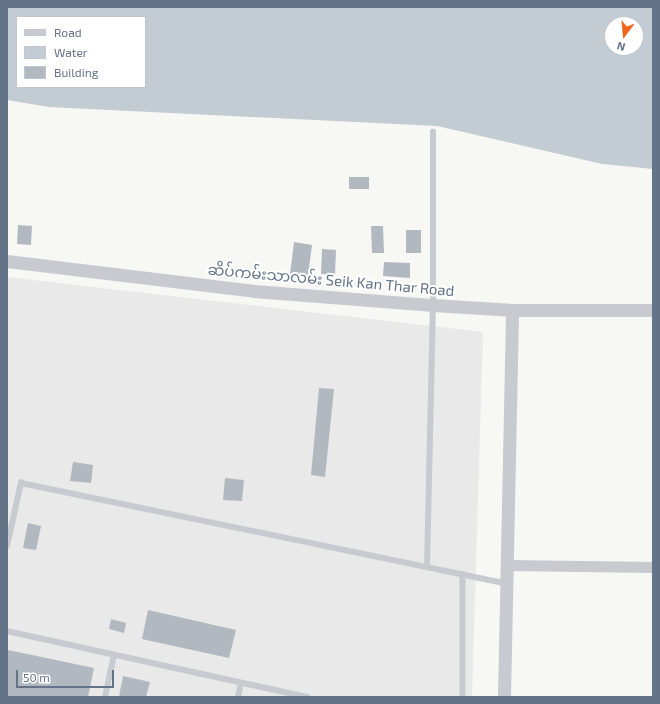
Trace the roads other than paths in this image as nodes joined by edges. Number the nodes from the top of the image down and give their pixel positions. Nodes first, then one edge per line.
1 (433, 132) dead end
2 (7, 261) edge
3 (433, 305) junction
4 (512, 310) junction
5 (653, 310) edge
6 (7, 546) edge
7 (507, 565) junction
8 (427, 567) junction
9 (653, 567) edge
10 (463, 574) junction
11 (506, 583) junction
12 (7, 631) edge
13 (114, 655) junction
14 (241, 682) junction
15 (105, 697) edge
16 (238, 697) edge
17 (308, 697) edge
18 (463, 697) edge
19 (504, 697) edge

1 - 3 lane
2 - 3 street, ဆိပ်ကမ်းသာလမ်း Seik Kan Thar Road
3 - 4 street, ဆိပ်ကမ်းသာလမ်း Seik Kan Thar Road
3 - 8 lane
4 - 5 street, ဆိပ်ကမ်းသာလမ်း Seik Kan Thar Road
4 - 7 street
6 - 8 lane
7 - 9 street
7 - 11 street
8 - 10 lane
10 - 11 lane
10 - 18 lane
11 - 19 street
12 - 13 lane
13 - 14 lane
13 - 15 lane
14 - 16 lane
14 - 17 lane

